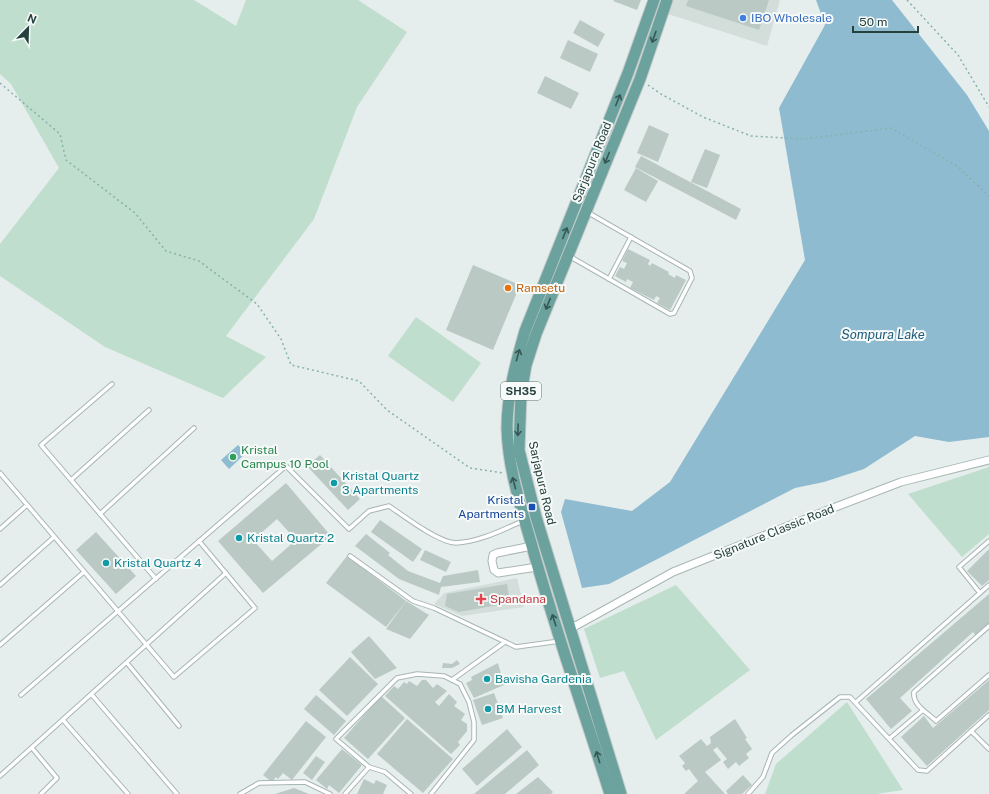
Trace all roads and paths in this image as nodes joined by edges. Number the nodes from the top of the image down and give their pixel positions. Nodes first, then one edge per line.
1 (654, 0) edge
2 (667, 0) edge
3 (907, 0) edge
4 (640, 78) junction
5 (0, 83) edge
6 (989, 107) edge
7 (588, 176) junction
8 (599, 179) junction
9 (989, 196) edge
10 (586, 212) junction
11 (630, 237) junction
12 (567, 256) junction
13 (609, 279) junction
14 (112, 384) dead end
15 (149, 410) dead end
16 (194, 428) dead end
17 (989, 460) edge
18 (0, 473) edge
19 (512, 474) junction
20 (71, 480) junction
21 (27, 505) junction
22 (100, 514) junction
23 (536, 517) junction
24 (524, 521) junction
25 (0, 529) edge
26 (54, 537) junction
27 (199, 541) junction
28 (989, 541) edge
29 (532, 546) junction
30 (350, 556) dead end
31 (537, 567) junction
32 (84, 572) junction
33 (226, 573) junction
34 (156, 579) junction
35 (0, 585) edge
36 (989, 585) edge
37 (980, 593) junction
38 (118, 611) junction
39 (989, 626) edge
40 (570, 629) junction
41 (561, 641) junction
42 (505, 642) junction
43 (0, 645) edge
44 (148, 645) junction
45 (127, 663) junction
46 (989, 675) edge
47 (452, 680) junction
48 (92, 694) junction
49 (21, 695) dead end
50 (856, 702) junction
51 (587, 703) junction
52 (922, 711) junction
53 (989, 715) edge
54 (63, 720) junction
55 (179, 726) dead end
56 (971, 731) junction
57 (890, 738) junction
58 (32, 748) junction
59 (989, 749) edge
60 (369, 768) junction
61 (0, 776) edge
62 (41, 794) edge
63 (128, 794) edge
64 (177, 794) edge
65 (240, 794) edge
66 (330, 794) edge
67 (345, 794) edge
68 (411, 794) edge
69 (431, 794) edge
70 (610, 794) edge
71 (622, 794) edge
72 (748, 794) edge

7 -> 1 main road, Sarjapura Road
2 -> 4 main road, Sarjapura Road / SH35
3 - 6 path
4 -> 8 main road, Sarjapura Road / SH35
4 - 9 path
5 - 19 path
7 - 8 main road
19 -> 7 main road, Sarjapura Road
8 - 10 main road, Sarjapura Road / SH35
10 - 11 lane
10 - 12 main road, Sarjapura Road / SH35
11 - 13 lane
11 - 13 lane
12 - 13 lane
12 -> 23 main road, Sarjapura Road / SH35
14 - 20 lane
15 - 20 lane
16 - 22 lane
17 - 40 street, Signature Classic Road
18 - 21 lane
24 -> 19 main road, Sarjapura Road
20 - 22 lane
21 - 25 lane
21 - 26 lane
22 - 34 lane
23 - 24 main road
23 - 40 main road, Sarjapura Road / SH35
24 - 27 lane
24 - 29 main road, Sarjapura Road
26 - 32 lane
26 - 35 lane
27 - 33 lane
27 - 34 lane
28 - 37 lane
29 - 31 main road, Sarjapura Road
29 - 31 street
30 - 42 lane
41 -> 31 main road, Sarjapura Road
32 - 38 lane
32 - 43 lane
33 - 44 lane
33 - 44 lane
34 - 38 lane
36 - 37 lane
37 - 50 lane
38 - 44 lane
38 - 49 lane
39 - 52 lane
40 - 51 main road, Sarjapura Road / SH35
41 - 42 lane
41 - 51 main road, Sarjapura Road
42 - 47 lane
44 - 45 lane
45 - 48 lane
45 - 55 lane
46 - 52 lane
47 - 60 lane
47 - 69 lane
48 - 54 lane
48 - 64 lane
50 - 57 lane
50 - 72 lane
70 -> 51 main road, Sarjapura Road
51 - 71 main road, Sarjapura Road / SH35
52 - 57 lane
53 - 56 lane
54 - 58 lane
54 - 63 lane
56 - 57 lane
56 - 59 lane
58 - 61 lane
58 - 62 lane
60 - 67 lane
60 - 68 lane
65 - 66 lane

